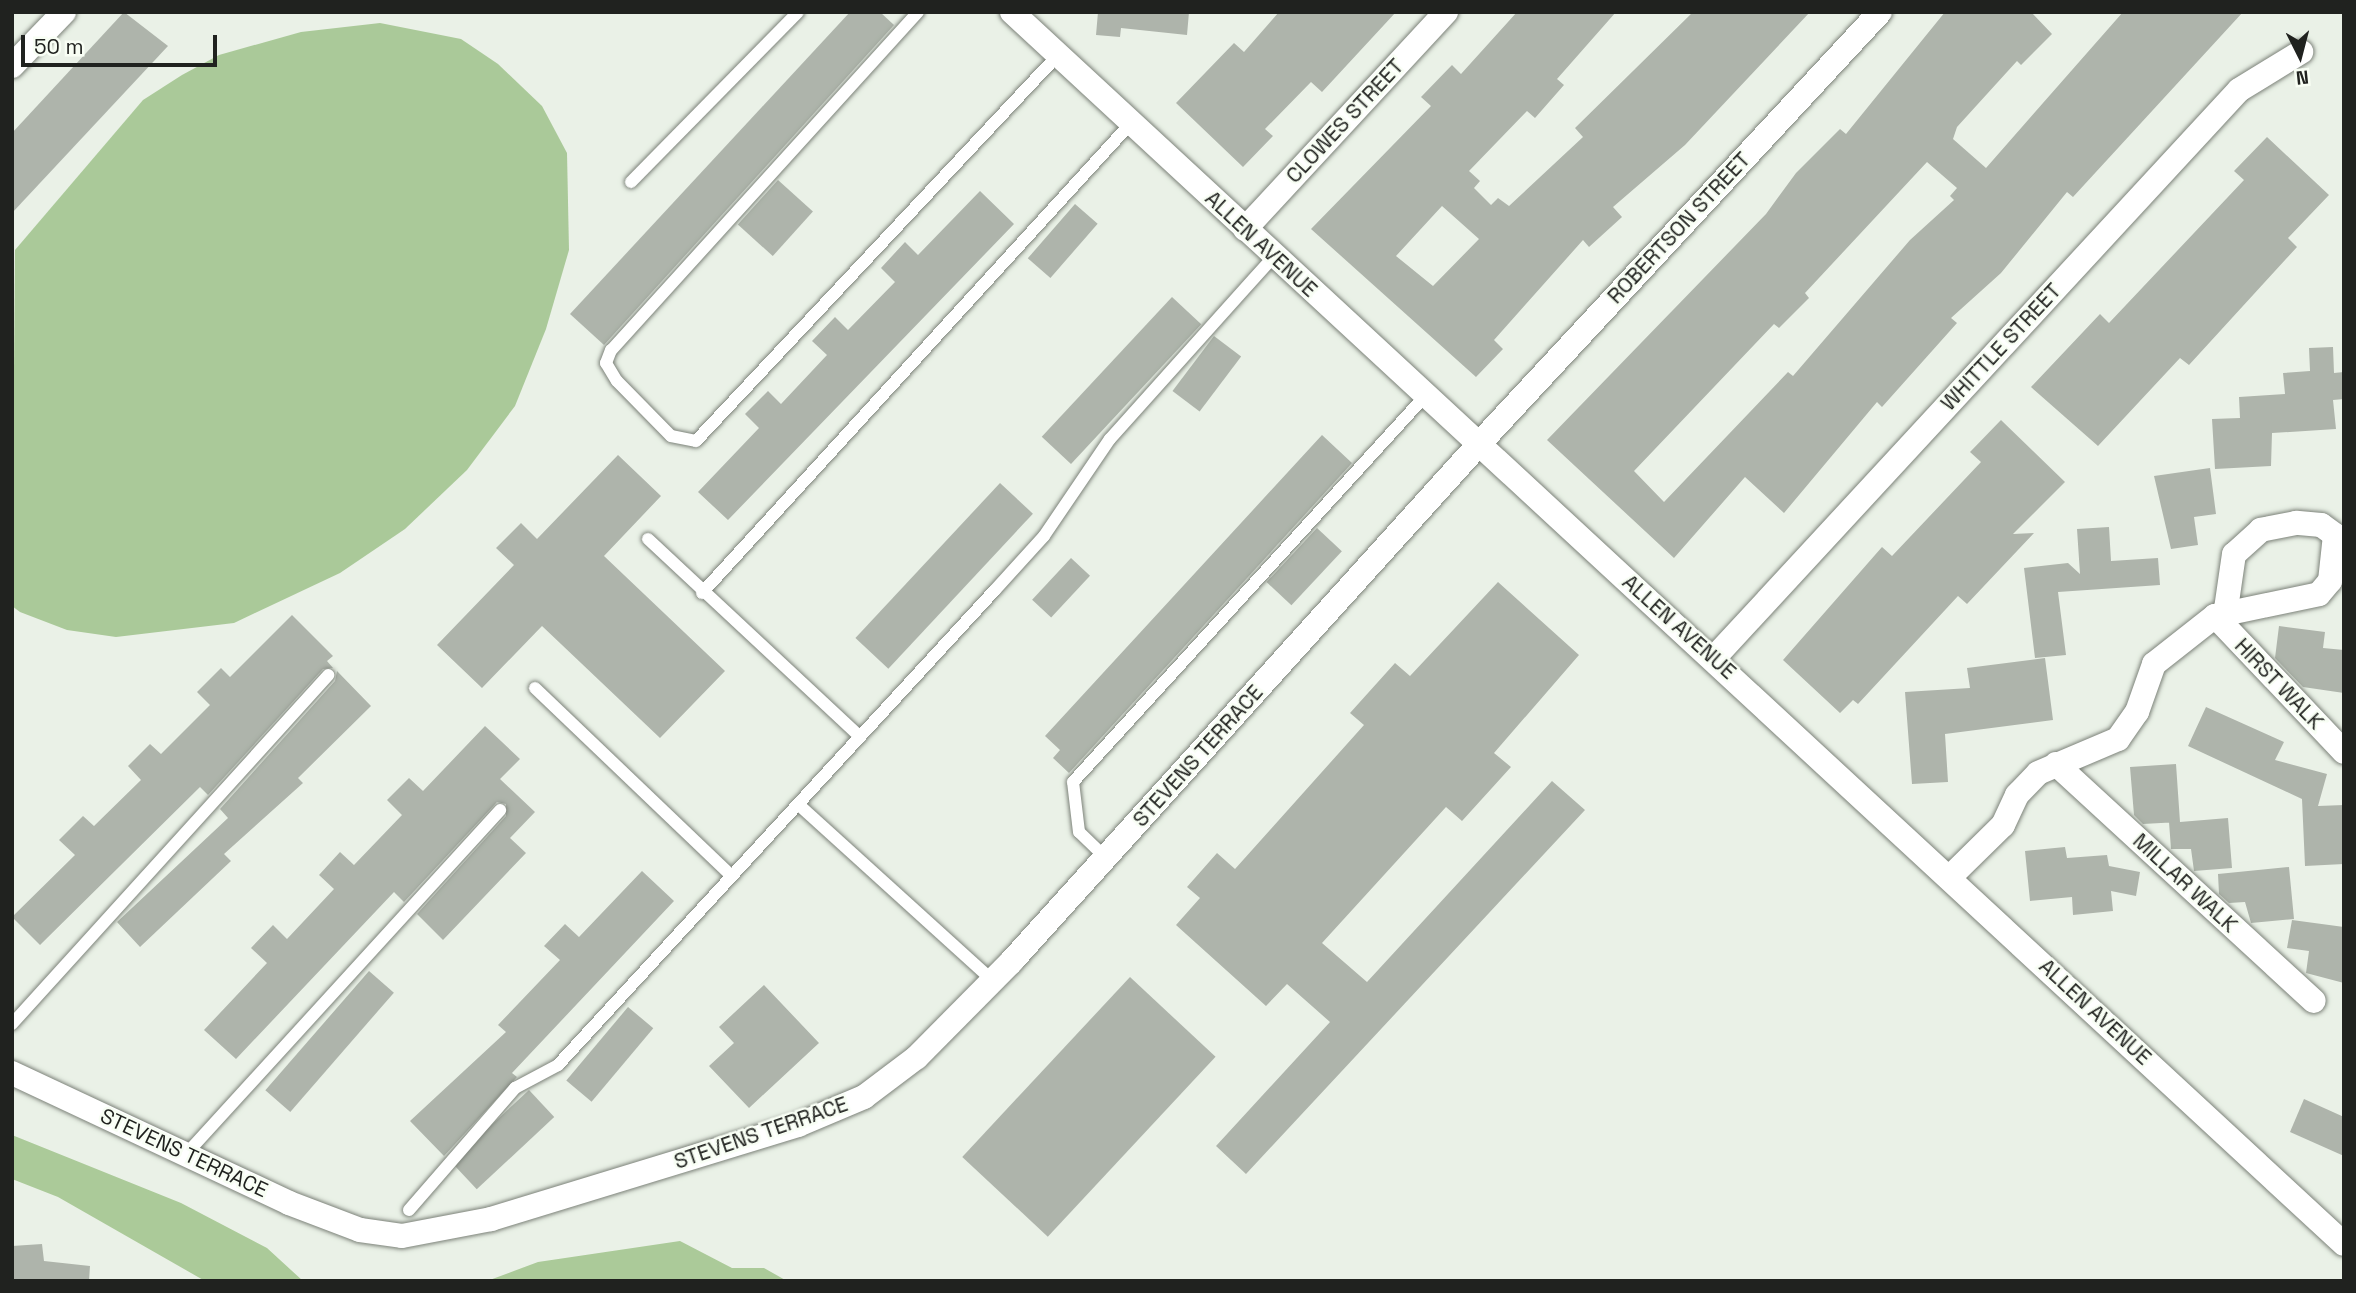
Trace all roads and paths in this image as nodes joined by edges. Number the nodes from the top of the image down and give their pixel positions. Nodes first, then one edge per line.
1 (64, 12) edge
2 (798, 12) edge
3 (918, 12) edge
4 (1012, 12) edge
5 (1446, 12) edge
6 (1880, 12) edge
7 (2301, 51) dead end
8 (1058, 55) junction
9 (13, 63) edge
10 (1131, 123) junction
11 (631, 182) dead end
12 (1245, 229) junction
13 (1275, 256) junction
14 (1426, 396) junction
15 (1479, 444) junction
16 (648, 539) dead end
17 (702, 593) junction
18 (2220, 612) junction
19 (1714, 658) junction
20 (329, 675) dead end
21 (535, 688) dead end
22 (860, 737) junction
23 (2344, 752) edge
24 (2056, 764) junction
25 (799, 805) junction
26 (500, 810) dead end
27 (1105, 858) junction
28 (732, 876) junction
29 (1951, 877) junction
30 (993, 981) junction
31 (2314, 1001) dead end
32 (12, 1024) edge
33 (12, 1073) edge
34 (188, 1152) junction
35 (409, 1210) dead end
36 (2344, 1244) edge

1 - 9 street
2 - 11 lane
3 - 8 lane
4 - 8 street, ALLEN AVENUE
5 - 12 street, CLOWES STREET
6 - 15 street, ROBERTSON STREET
7 - 19 street, WHITTLE STREET
8 - 10 street, ALLEN AVENUE
10 - 12 street, ALLEN AVENUE
10 - 17 lane
12 - 13 street, ALLEN AVENUE
13 - 14 street, ALLEN AVENUE
13 - 22 lane
14 - 15 street, ALLEN AVENUE
14 - 27 lane
15 - 19 street, ALLEN AVENUE
15 - 27 street, STEVENS TERRACE
16 - 17 lane
17 - 22 lane
18 - 18 street
18 - 23 street, HIRST WALK
18 - 24 street
19 - 29 street, ALLEN AVENUE
20 - 32 lane
21 - 28 lane
22 - 25 lane
24 - 29 street
24 - 31 street, MILLAR WALK
25 - 28 lane
25 - 30 lane
26 - 34 lane
27 - 30 street, STEVENS TERRACE
28 - 35 lane
29 - 36 street, ALLEN AVENUE
30 - 34 street, STEVENS TERRACE
33 - 34 street, STEVENS TERRACE

